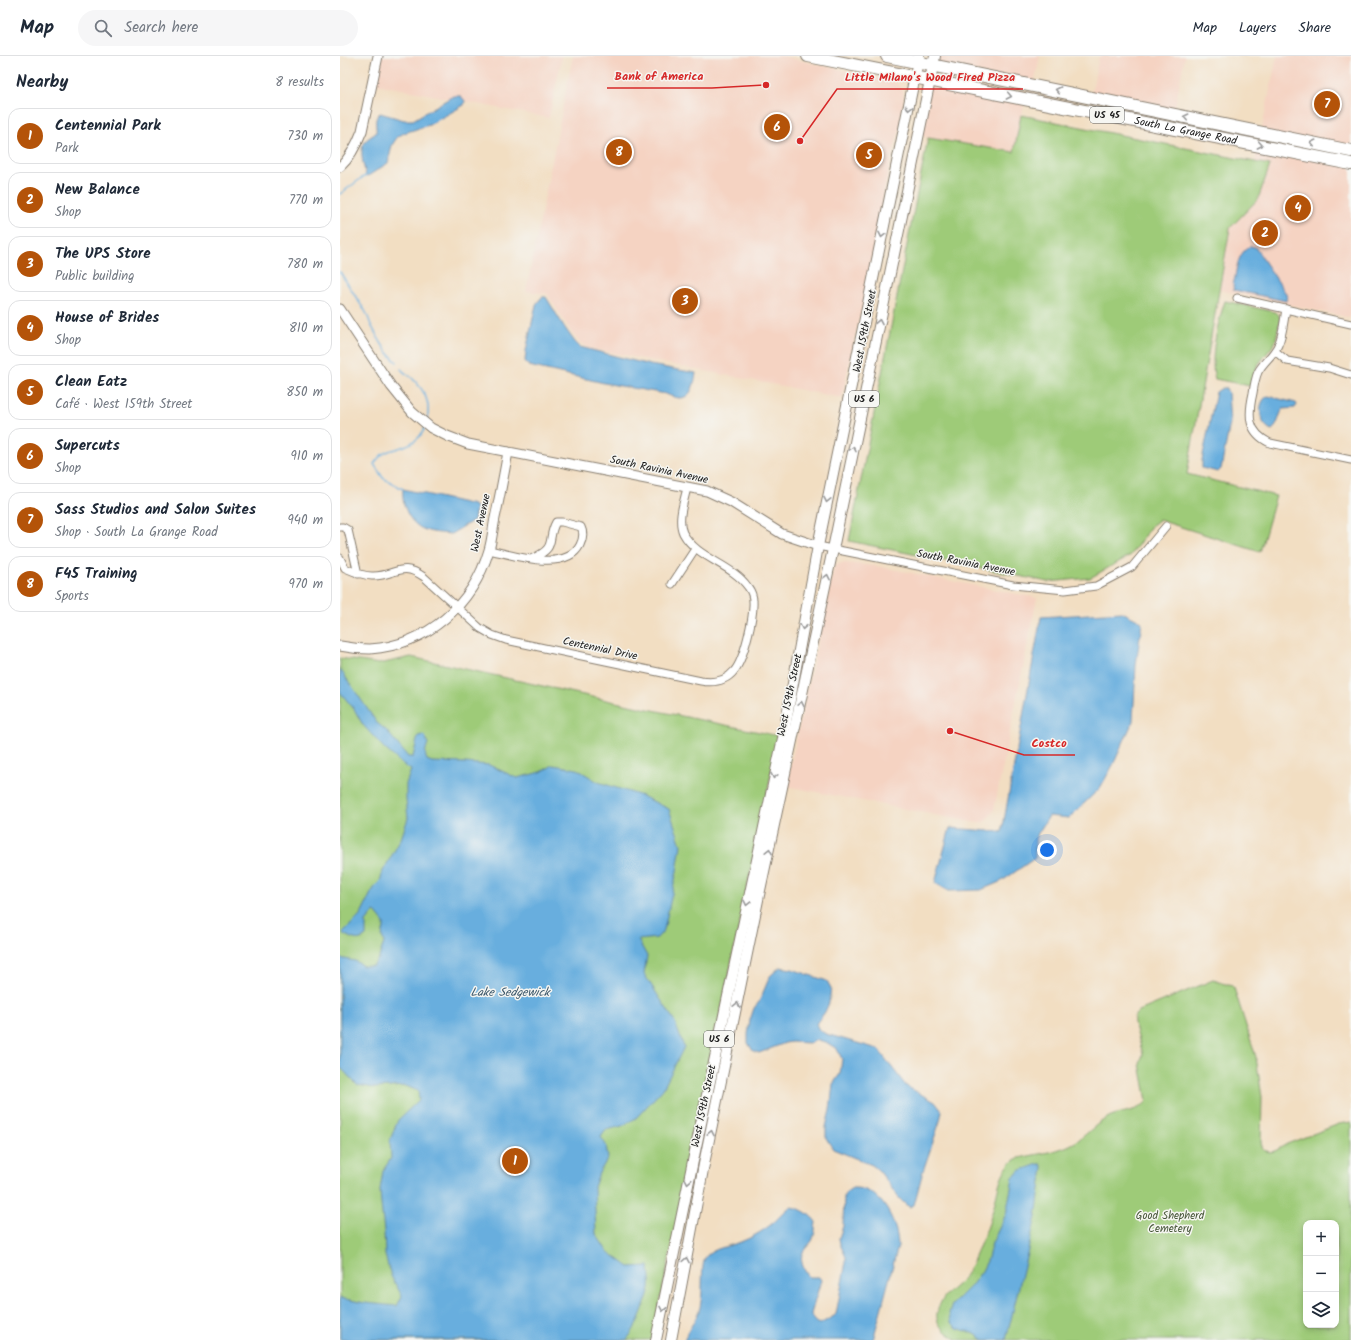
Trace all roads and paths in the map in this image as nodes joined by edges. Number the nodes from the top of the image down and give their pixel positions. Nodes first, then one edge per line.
1 (378, 56) edge
2 (808, 56) edge
3 (888, 56) edge
4 (919, 59) edge
5 (934, 60) edge
6 (915, 78) junction
7 (929, 81) junction
8 (1351, 151) edge
9 (1351, 164) edge
10 (340, 167) edge
11 (1237, 298) dead end
12 (340, 309) edge
13 (1286, 309) junction
14 (1351, 324) edge
15 (1275, 351) junction
16 (1351, 375) edge
17 (508, 452) junction
18 (1351, 460) edge
19 (687, 488) junction
20 (1166, 526) dead end
21 (340, 527) edge
22 (818, 546) junction
23 (695, 549) junction
24 (833, 549) junction
25 (489, 550) junction
26 (340, 558) edge
27 (533, 558) junction
28 (358, 574) junction
29 (672, 584) dead end
30 (457, 608) junction
31 (340, 646) edge
32 (694, 1156) junction
33 (705, 1159) junction
34 (656, 1340) edge
35 (671, 1340) edge

1 - 10 street
2 - 6 highway, South La Grange Road / US 45
3 - 4 highway, South La Grange Road / US 45
4 - 5 highway, South La Grange Road / US 45
4 - 6 main road, West 159th Street / US 6
5 - 7 main road, West 159th Street / US 6
8 -> 5 highway, South La Grange Road / US 45
6 - 7 highway, South La Grange Road / US 45
6 -> 22 main road, West 159th Street / US 6
7 -> 9 highway, South La Grange Road / US 45
24 -> 7 main road, West 159th Street / US 6
11 - 13 street
12 - 17 street, South Ravinia Avenue
13 - 14 street
13 - 15 street
15 - 16 street
15 - 18 street
17 - 19 street, South Ravinia Avenue
17 - 25 street, West Avenue
19 - 22 street, South Ravinia Avenue
19 - 23 street
20 - 24 street, South Ravinia Avenue
21 - 28 street
22 - 24 street, South Ravinia Avenue
22 -> 32 main road, West 159th Street / US 6
23 - 29 street
23 - 30 street, Centennial Drive
33 -> 24 main road, West 159th Street / US 6
25 - 27 street
25 - 30 street, West Avenue
26 - 28 street
27 - 27 street
28 - 30 street, Centennial Drive
30 - 31 street, West Avenue
32 - 33 main road
32 -> 34 main road, West 159th Street / US 6
35 -> 33 main road, West 159th Street / US 6

